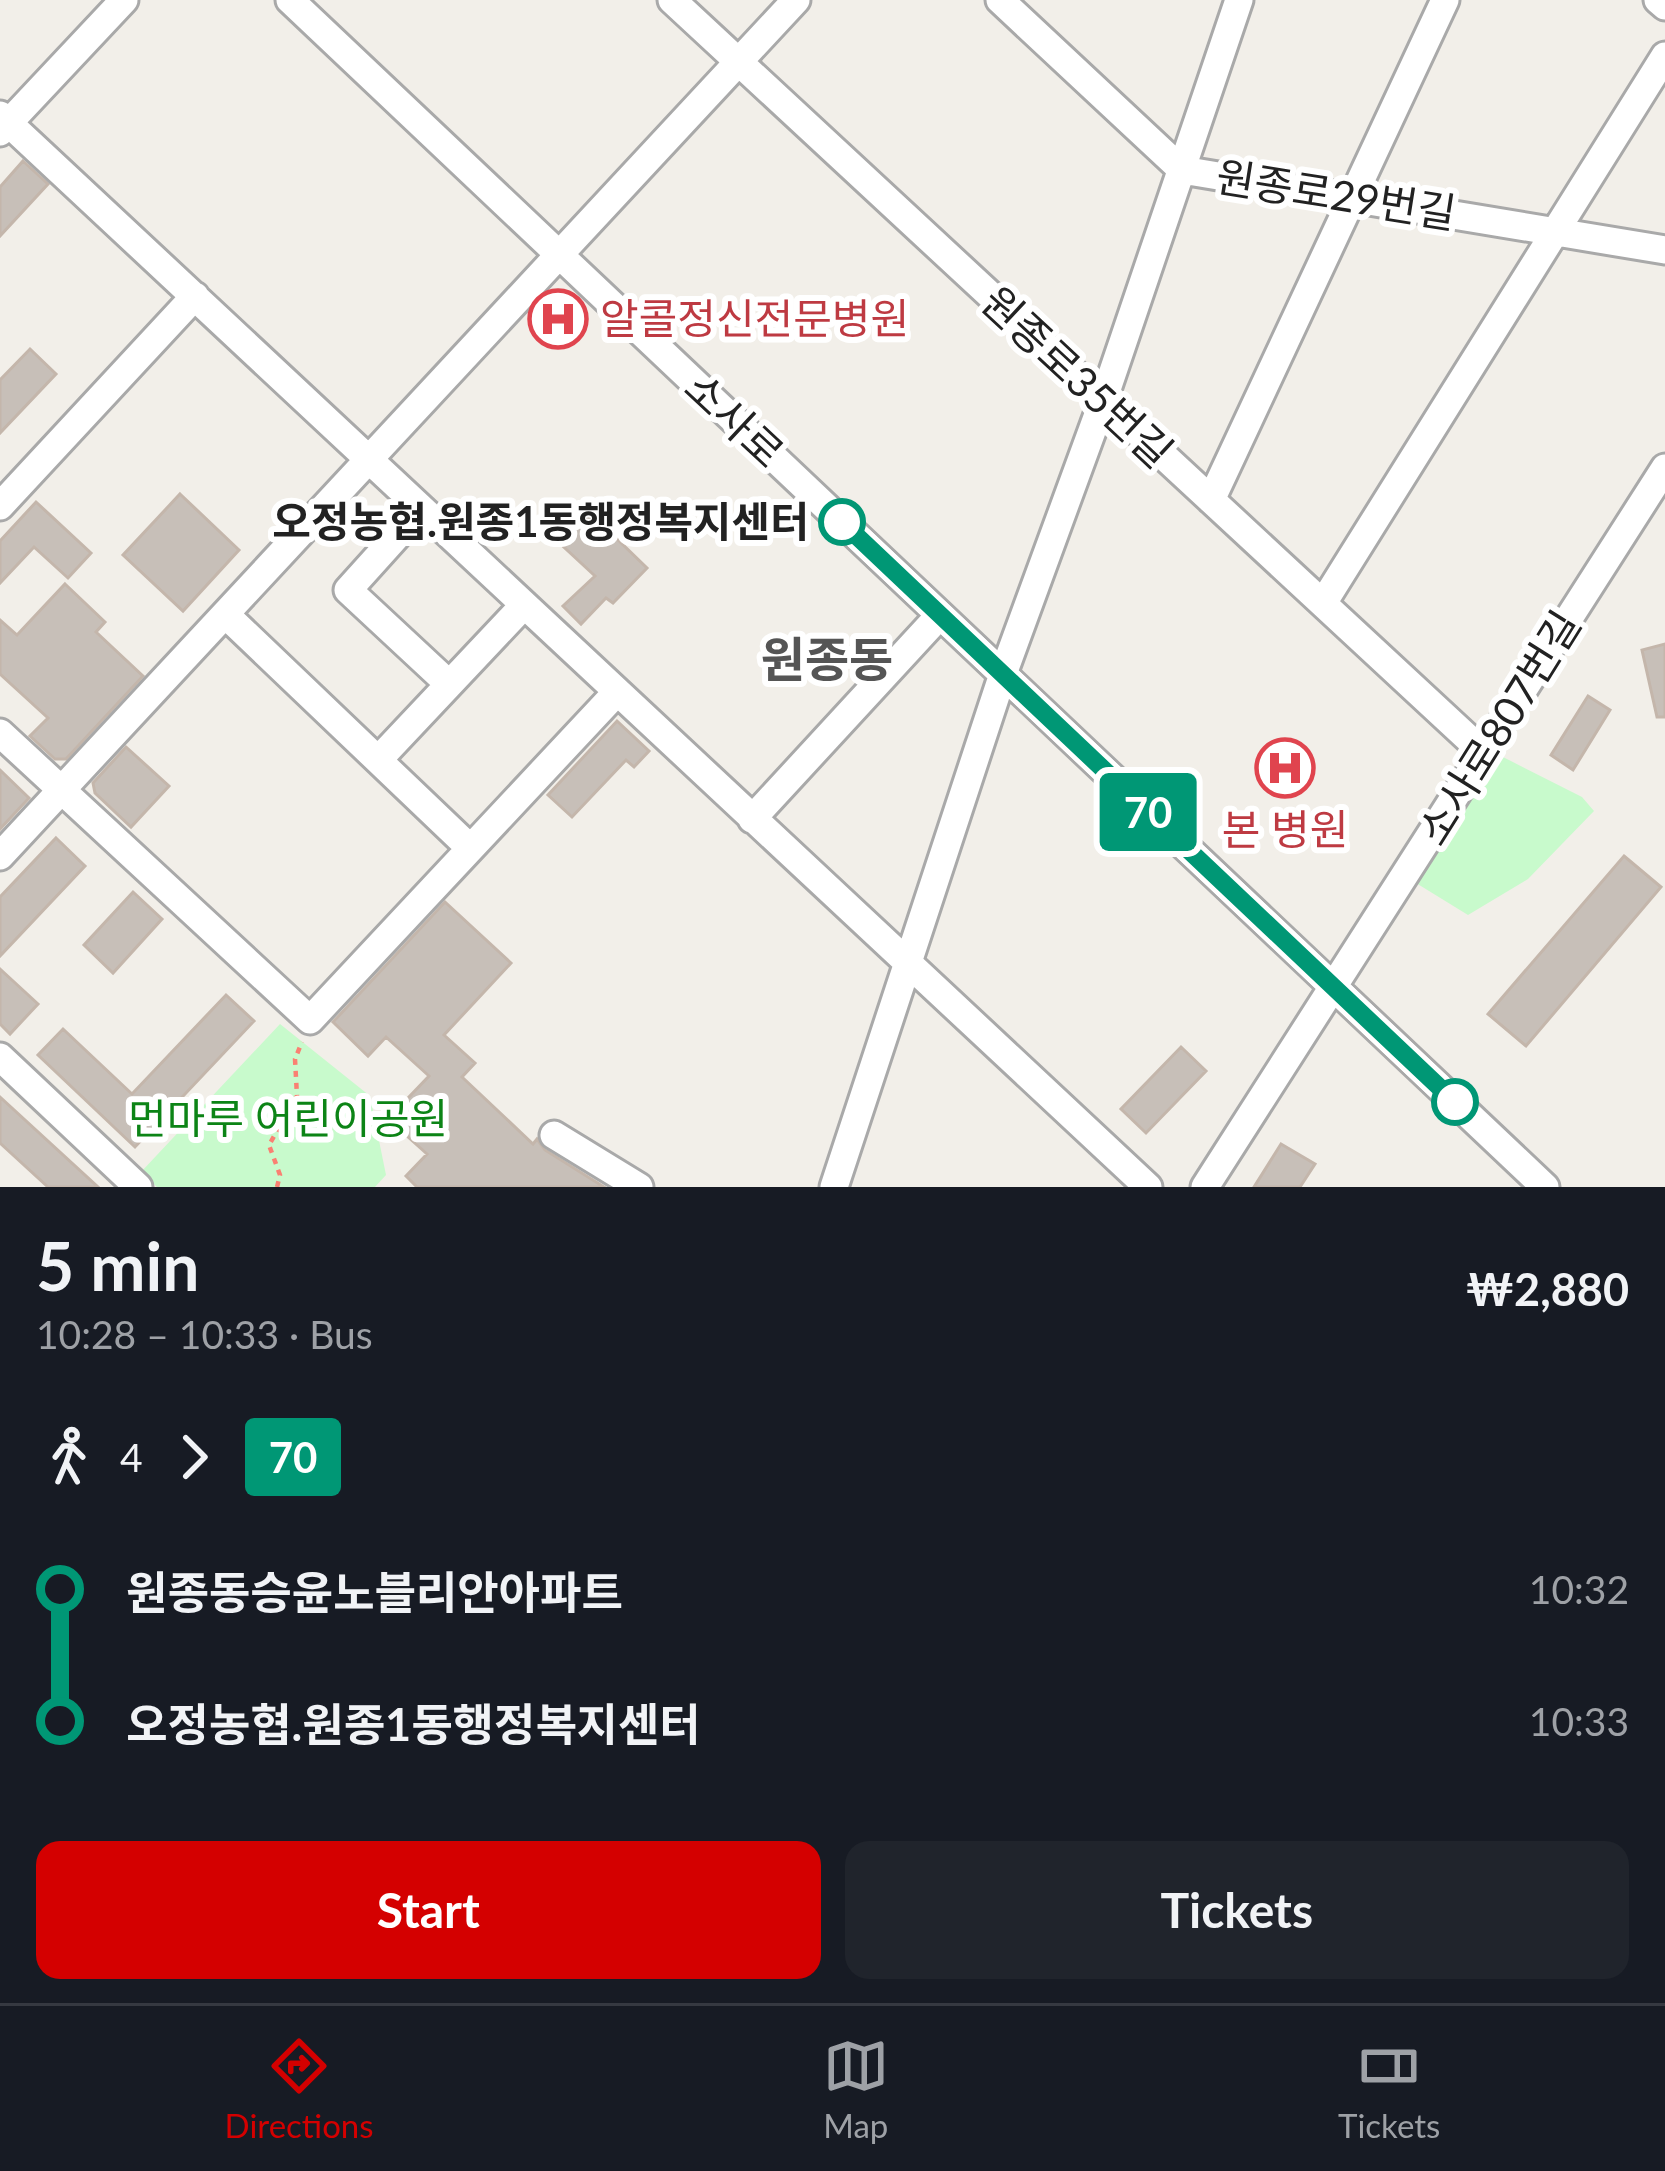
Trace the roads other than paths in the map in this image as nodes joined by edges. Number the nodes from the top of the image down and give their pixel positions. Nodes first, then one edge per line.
1 (124, 0) edge
2 (290, 0) edge
3 (672, 0) edge
4 (796, 0) edge
5 (1000, 0) edge
6 (1239, 0) edge
7 (1445, 0) edge
8 (1658, 0) edge
9 (1665, 6) edge
10 (1665, 56) edge
11 (738, 62) junction
12 (3, 124) edge
13 (1182, 170) junction
14 (1353, 196) junction
15 (1554, 232) junction
16 (1665, 250) edge
17 (561, 257) junction
18 (195, 296) junction
19 (1103, 401) junction
20 (370, 461) junction
21 (1665, 468) edge
22 (1211, 500) junction
23 (0, 506) edge
24 (421, 508) junction
25 (1323, 603) junction
26 (524, 605) junction
27 (226, 615) junction
28 (940, 615) junction
29 (1003, 674) junction
30 (449, 684) junction
31 (616, 693) junction
32 (0, 733) edge
33 (1484, 753) junction
34 (378, 760) junction
35 (61, 791) junction
36 (752, 819) junction
37 (470, 848) junction
38 (0, 856) edge
39 (907, 962) junction
40 (1334, 988) junction
41 (0, 1057) edge
42 (554, 1135) dead end
43 (138, 1187) edge
44 (639, 1187) edge
45 (834, 1187) edge
46 (1148, 1187) edge
47 (1204, 1187) edge
48 (1545, 1187) edge

1 - 12 street
2 - 17 street, 소사로
3 - 11 street, 원종로35번길
4 - 11 street
5 - 13 street, 원종로29번길
6 - 13 street
7 - 14 street
8 - 9 street
10 - 15 street
11 - 17 street
11 - 19 street, 원종로35번길
12 - 18 street
13 - 14 street, 원종로29번길
13 - 19 street
14 - 15 street, 원종로29번길
14 - 22 street
15 - 16 street, 원종로29번길
15 - 25 street
17 - 20 street
17 - 28 street, 소사로
18 - 20 street
18 - 23 street
19 - 22 street, 원종로35번길
19 - 29 street
20 - 24 street
20 - 27 street
21 - 33 street, 소사로807번길
22 - 25 street, 원종로35번길
24 - 26 street
24 - 30 street
25 - 33 street, 원종로35번길
26 - 30 street
26 - 31 street
27 - 34 street
27 - 35 street
28 - 29 street, 소사로
28 - 36 street
29 - 39 street
29 - 40 street, 소사로
30 - 34 street
31 - 36 street
31 - 37 street
32 - 35 street
33 - 40 street, 소사로807번길
34 - 37 street
35 - 37 street
35 - 38 street
36 - 39 street
39 - 45 street
39 - 46 street
40 - 47 street, 소사로807번길
40 - 48 street, 소사로
41 - 43 street
42 - 44 street

